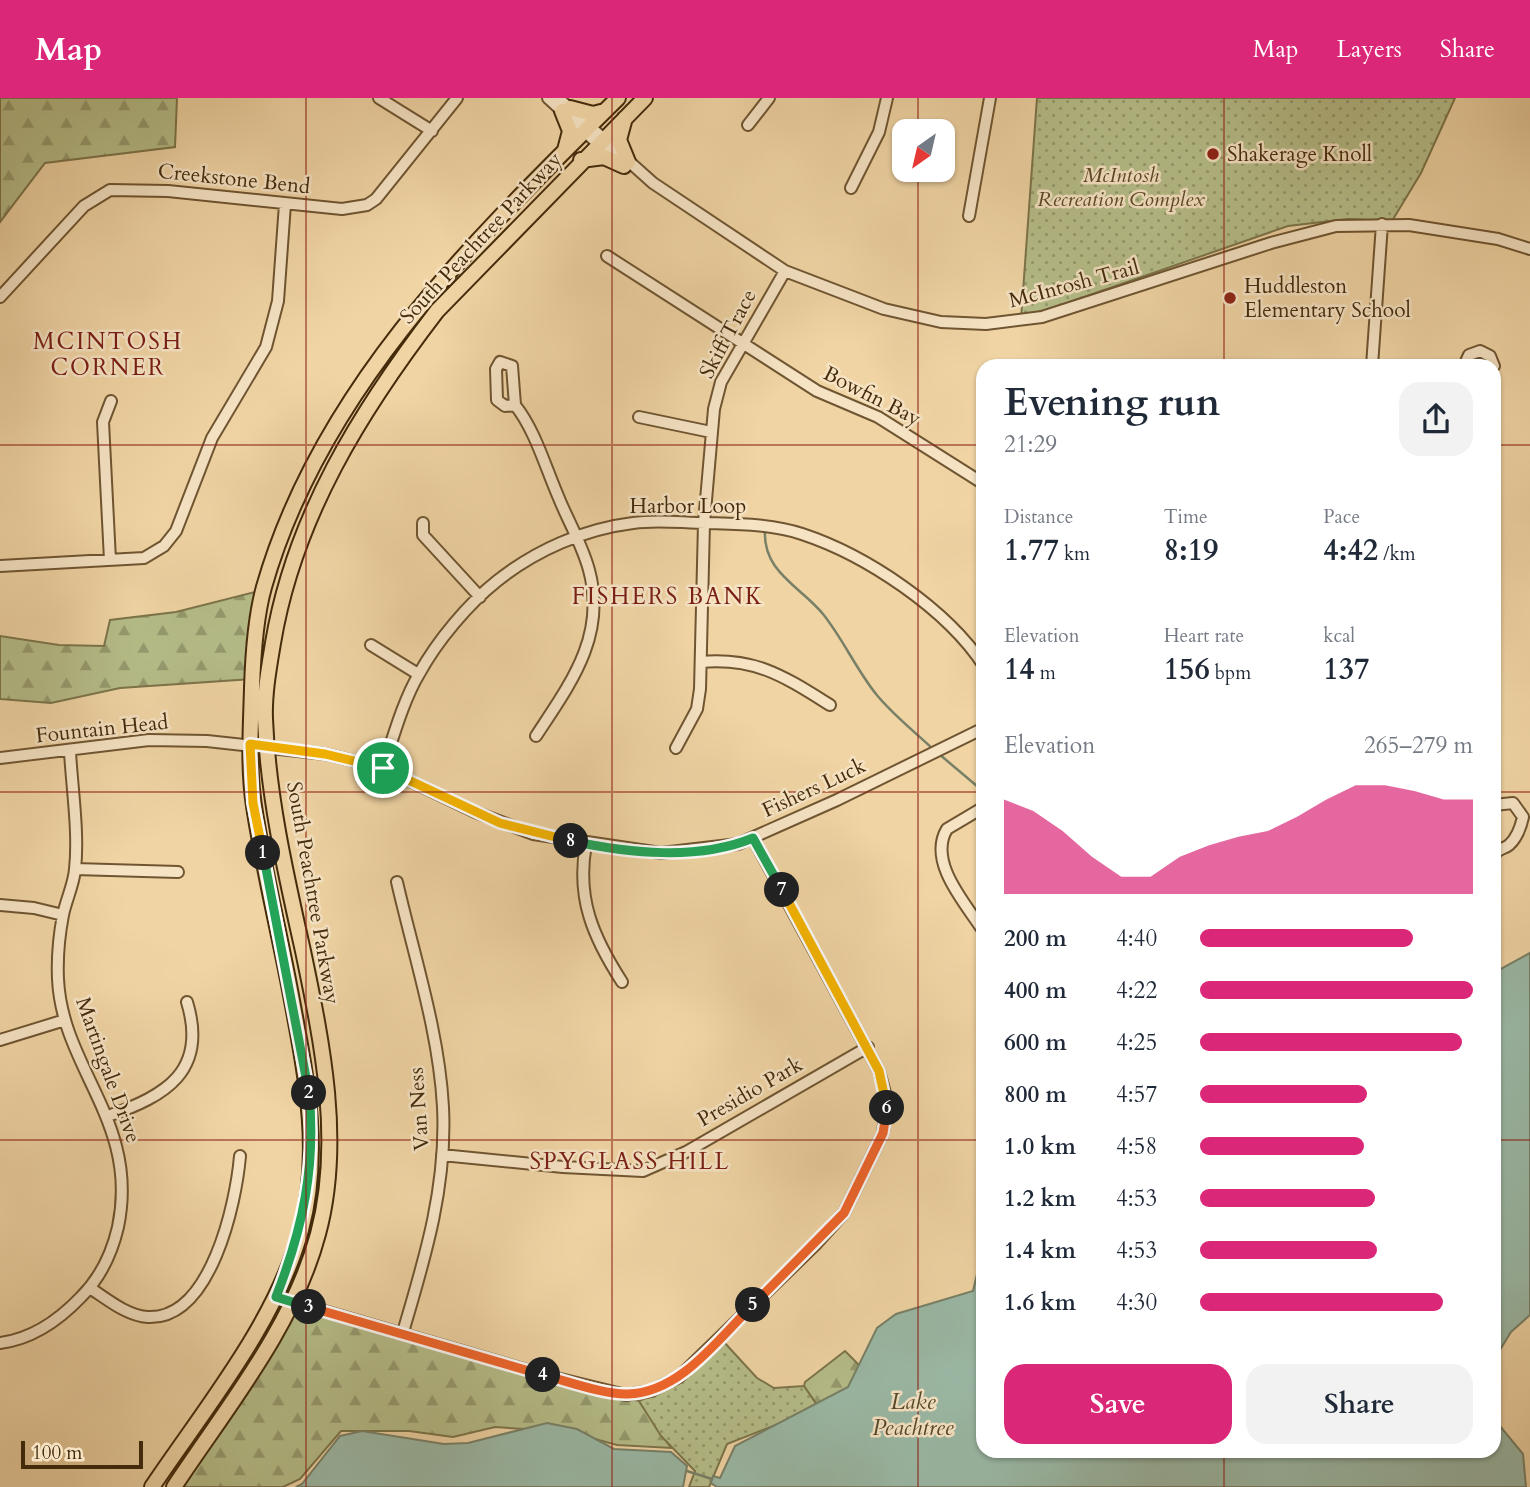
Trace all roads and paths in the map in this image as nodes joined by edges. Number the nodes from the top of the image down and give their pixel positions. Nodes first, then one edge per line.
1 (379, 98) edge
2 (457, 98) edge
3 (548, 98) edge
4 (618, 98) edge
5 (645, 98) edge
6 (769, 98) edge
7 (887, 98) edge
8 (990, 98) edge
9 (563, 106) edge
10 (605, 111) junction
11 (625, 117) junction
12 (748, 125) dead end
13 (587, 129) junction
14 (432, 131) junction
15 (600, 141) junction
16 (564, 152) junction
17 (582, 160) junction
18 (626, 164) junction
19 (851, 188) dead end
20 (285, 204) junction
21 (969, 216) dead end
22 (1382, 224) junction
23 (1530, 249) edge
24 (607, 256) dead end
25 (785, 271) junction
26 (0, 297) edge
27 (742, 343) junction
28 (1372, 359) edge
29 (1467, 359) edge
30 (1491, 359) edge
31 (111, 401) dead end
32 (514, 405) dead end
33 (639, 417) dead end
34 (711, 432) junction
35 (976, 479) edge
36 (423, 523) dead end
37 (704, 523) junction
38 (577, 537) junction
39 (110, 560) junction
40 (0, 566) edge
41 (480, 597) junction
42 (371, 645) dead end
43 (976, 656) edge
44 (701, 662) junction
45 (418, 674) junction
46 (830, 705) dead end
47 (976, 732) edge
48 (536, 736) dead end
49 (250, 744) junction
50 (267, 746) junction
51 (676, 748) dead end
52 (70, 752) junction
53 (0, 758) edge
54 (383, 768) junction
55 (1501, 802) edge
56 (976, 812) edge
57 (753, 838) junction
58 (586, 844) junction
59 (1501, 848) edge
60 (75, 869) junction
61 (178, 872) dead end
62 (397, 882) dead end
63 (0, 905) edge
64 (63, 915) junction
65 (976, 919) edge
66 (622, 982) dead end
67 (187, 1002) dead end
68 (65, 1020) junction
69 (0, 1040) edge
70 (868, 1047) junction
71 (108, 1116) junction
72 (442, 1155) junction
73 (240, 1156) dead end
74 (90, 1288) junction
75 (276, 1297) junction
76 (292, 1302) junction
77 (403, 1332) junction
78 (0, 1343) edge
79 (152, 1487) edge
80 (174, 1487) edge

1 - 14 street
2 - 14 street, Creekstone Bend
3 - 9 street, McIntosh Trail
4 - 10 main road, South Peachtree Parkway
5 - 11 main road, South Peachtree Parkway
6 - 12 street
7 - 19 street
8 - 21 street
9 - 10 main road
9 - 13 street, McIntosh Trail
9 - 16 main road
10 - 13 main road, South Peachtree Parkway
11 - 15 main road, South Peachtree Parkway
11 - 18 main road
13 - 15 street, McIntosh Trail
13 - 16 main road, South Peachtree Parkway
14 - 20 street, Creekstone Bend
15 - 17 main road, South Peachtree Parkway
15 - 18 street, McIntosh Trail
16 - 49 main road, South Peachtree Parkway
17 - 18 main road
17 - 50 main road, South Peachtree Parkway
18 - 25 street, McIntosh Trail
20 - 26 street, Creekstone Bend
20 - 39 street
22 - 23 street, McIntosh Trail
22 - 25 street, McIntosh Trail
22 - 28 street
24 - 27 street, Bowfin Bay
25 - 27 street, Skiff Trace
27 - 34 street, Skiff Trace
27 - 35 street, Bowfin Bay
29 - 30 street
31 - 39 street
32 - 38 street
33 - 34 street
34 - 37 street, Skiff Trace
36 - 41 street
37 - 38 street, Harbor Loop
37 - 43 street, Harbor Loop
37 - 44 street, Skiff Trace
38 - 41 street, Harbor Loop
38 - 48 street
39 - 40 street
41 - 45 street, Harbor Loop
42 - 45 street
44 - 46 street
44 - 51 street, Skiff Trace
45 - 54 street, Harbor Loop
47 - 57 street, Fishers Luck
49 - 50 street, Fishers Luck
49 - 52 street, Fountain Head
49 - 75 main road, South Peachtree Parkway
50 - 54 street, Fishers Luck
50 - 76 main road, South Peachtree Parkway
52 - 53 street, Fountain Head
52 - 60 street, Martingale Drive
54 - 58 street, Fishers Luck
55 - 59 street
56 - 65 street
57 - 58 street, Fishers Luck
57 - 70 street
58 - 66 street
60 - 61 street
60 - 64 street, Martingale Drive
62 - 72 street, Van Ness
63 - 64 street
64 - 68 street, Martingale Drive
67 - 71 street
68 - 69 street
68 - 71 street, Martingale Drive
70 - 72 street, Presidio Park
70 - 77 street
71 - 74 street, Martingale Drive
72 - 77 street, Van Ness
73 - 74 street
74 - 78 street, Martingale Drive
75 - 76 street
75 - 79 main road, South Peachtree Parkway
76 - 77 street
76 - 80 main road, South Peachtree Parkway

